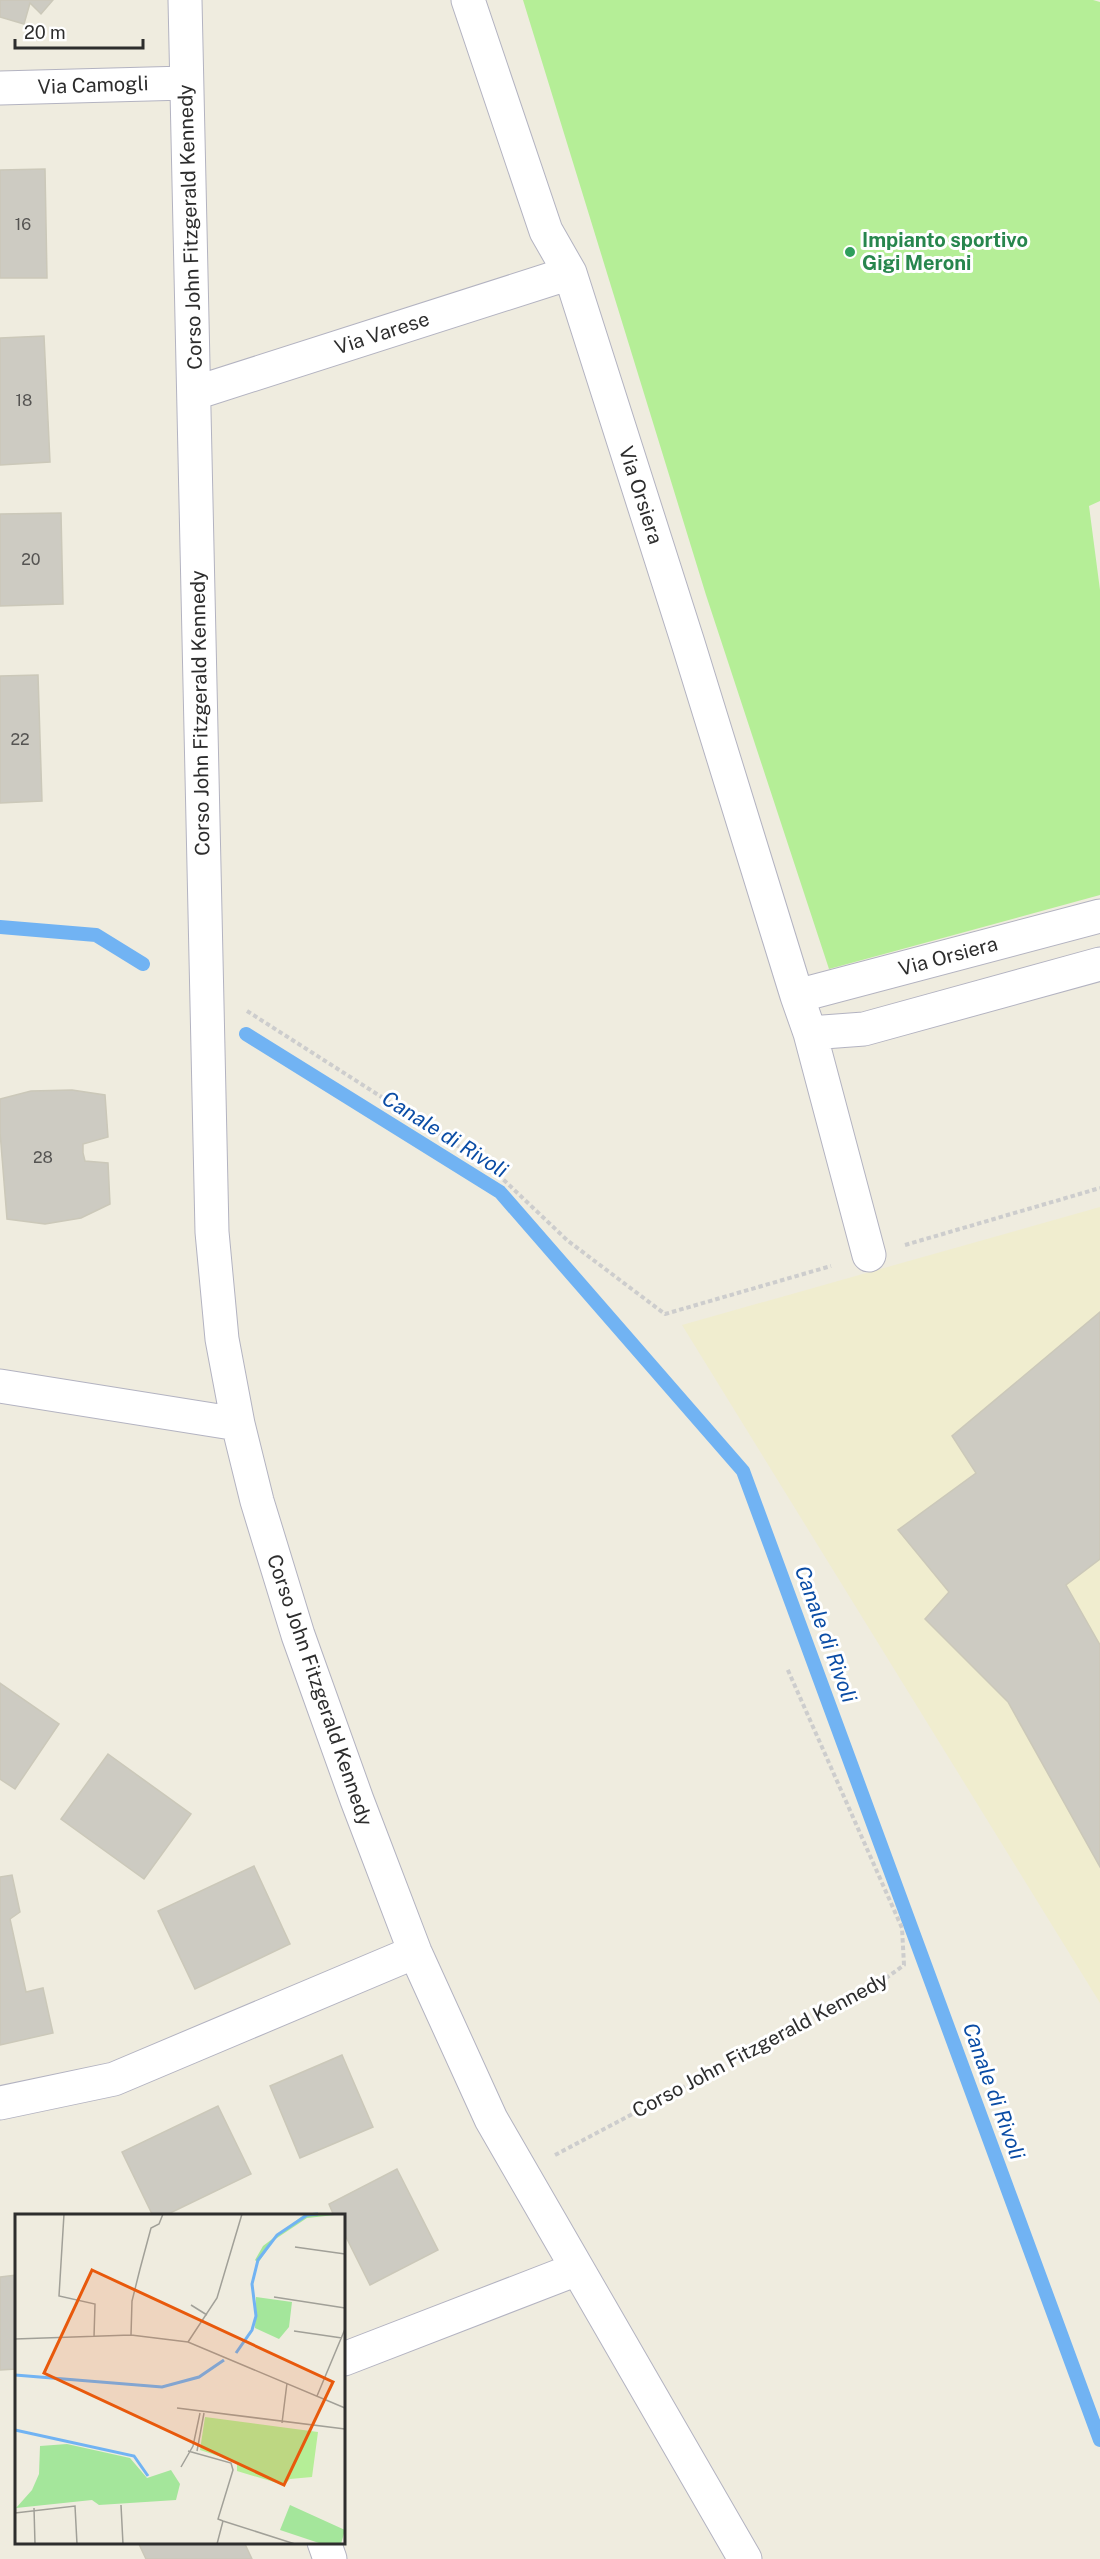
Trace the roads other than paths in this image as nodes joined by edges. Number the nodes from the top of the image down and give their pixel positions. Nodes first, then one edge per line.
1 (184, 0) edge
2 (468, 0) edge
3 (186, 83) junction
4 (0, 87) edge
5 (570, 273) junction
6 (195, 393) junction
7 (1100, 915) edge
8 (1100, 964) edge
9 (796, 996) junction
10 (810, 1033) junction
11 (869, 1255) road end
12 (0, 1386) edge
13 (238, 1424) junction
14 (415, 1952) junction
15 (0, 2103) edge
16 (577, 2269) junction
17 (345, 2360) edge
18 (325, 2544) edge
19 (330, 2559) edge
20 (745, 2559) edge

1 - 3 street, Corso John Fitzgerald Kennedy
2 - 5 street, Via Orsiera
3 - 4 street, Via Camogli
3 - 6 street, Corso John Fitzgerald Kennedy
5 - 6 street, Via Varese
5 - 9 street, Via Orsiera
6 - 13 street, Corso John Fitzgerald Kennedy
7 - 9 street, Via Orsiera
8 - 10 street
9 - 10 street, Via Orsiera
10 - 11 street, Via Orsiera
12 - 13 street
13 - 14 street, Corso John Fitzgerald Kennedy
14 - 15 street
14 - 16 street, Corso John Fitzgerald Kennedy
16 - 17 street
16 - 20 street, Corso John Fitzgerald Kennedy
18 - 19 street

